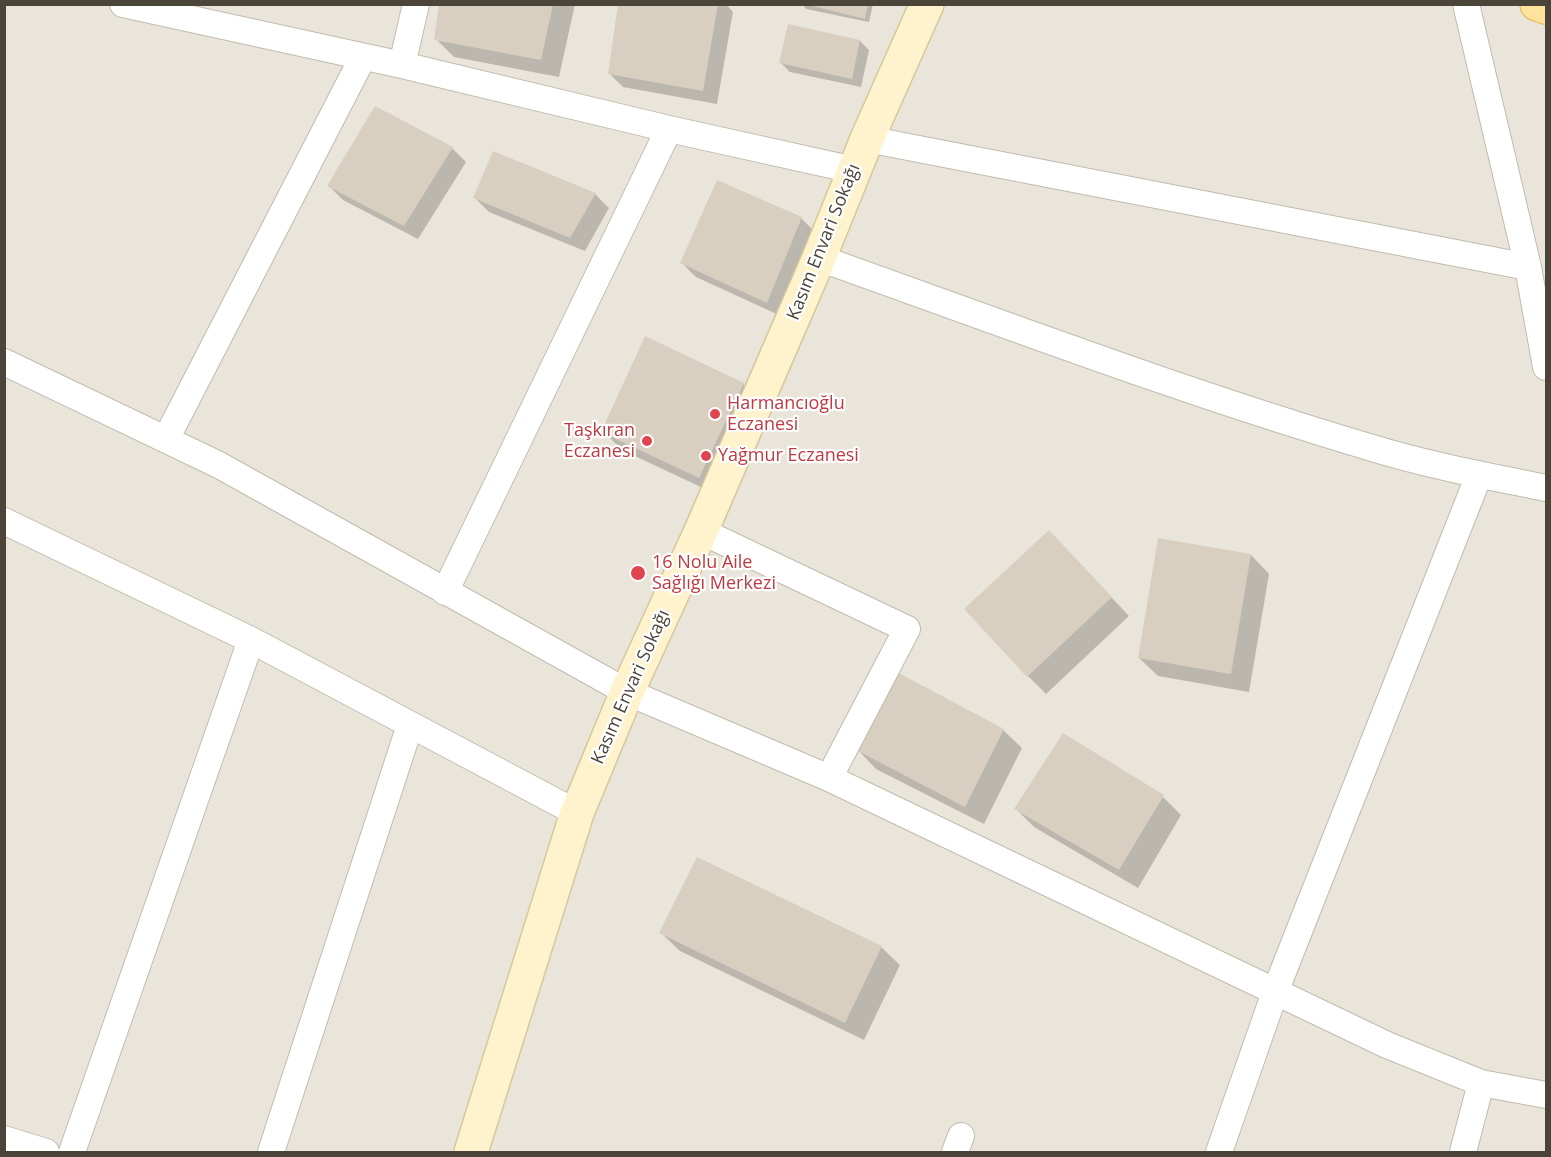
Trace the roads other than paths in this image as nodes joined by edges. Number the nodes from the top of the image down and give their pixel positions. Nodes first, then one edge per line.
1 (123, 4) edge
2 (416, 4) edge
3 (927, 4) edge
4 (1466, 4) edge
5 (1537, 4) edge
6 (1546, 7) edge
7 (363, 57) junction
8 (402, 65) junction
9 (669, 129) junction
10 (867, 139) junction
11 (854, 170) junction
12 (819, 258) junction
13 (1527, 267) junction
14 (4, 362) edge
15 (1546, 367) edge
16 (166, 440) junction
17 (1479, 474) junction
18 (1546, 488) edge
19 (4, 521) edge
20 (700, 531) junction
21 (445, 592) junction
22 (251, 640) junction
23 (627, 692) junction
24 (410, 725) junction
25 (829, 778) junction
26 (577, 813) junction
27 (1275, 992) junction
28 (1480, 1083) junction
29 (1546, 1095) edge
30 (4, 1139) edge
31 (46, 1152) edge
32 (72, 1152) edge
33 (271, 1152) edge
34 (471, 1152) edge
35 (1219, 1152) edge
36 (1463, 1152) edge

1 - 7 street
2 - 8 street
3 - 10 street, Kasım Envari Sokağı
4 - 13 street
5 - 6 main road
7 - 8 street
7 - 16 street
8 - 9 street
9 - 11 street
9 - 21 street
10 - 11 street, Kasım Envari Sokağı
10 - 13 street
11 - 12 street, Kasım Envari Sokağı
12 - 17 street
12 - 20 street, Kasım Envari Sokağı
13 - 15 street
14 - 16 street
16 - 21 street
17 - 18 street
17 - 27 street
19 - 22 street
20 - 23 street, Kasım Envari Sokağı
20 - 25 street
21 - 23 street
22 - 24 street
22 - 32 street
23 - 25 street
23 - 26 street, Kasım Envari Sokağı
24 - 26 street
24 - 33 street
25 - 27 street
26 - 34 street, Kasım Envari Sokağı
27 - 28 street
27 - 35 street
28 - 29 street
28 - 36 street
30 - 31 street

